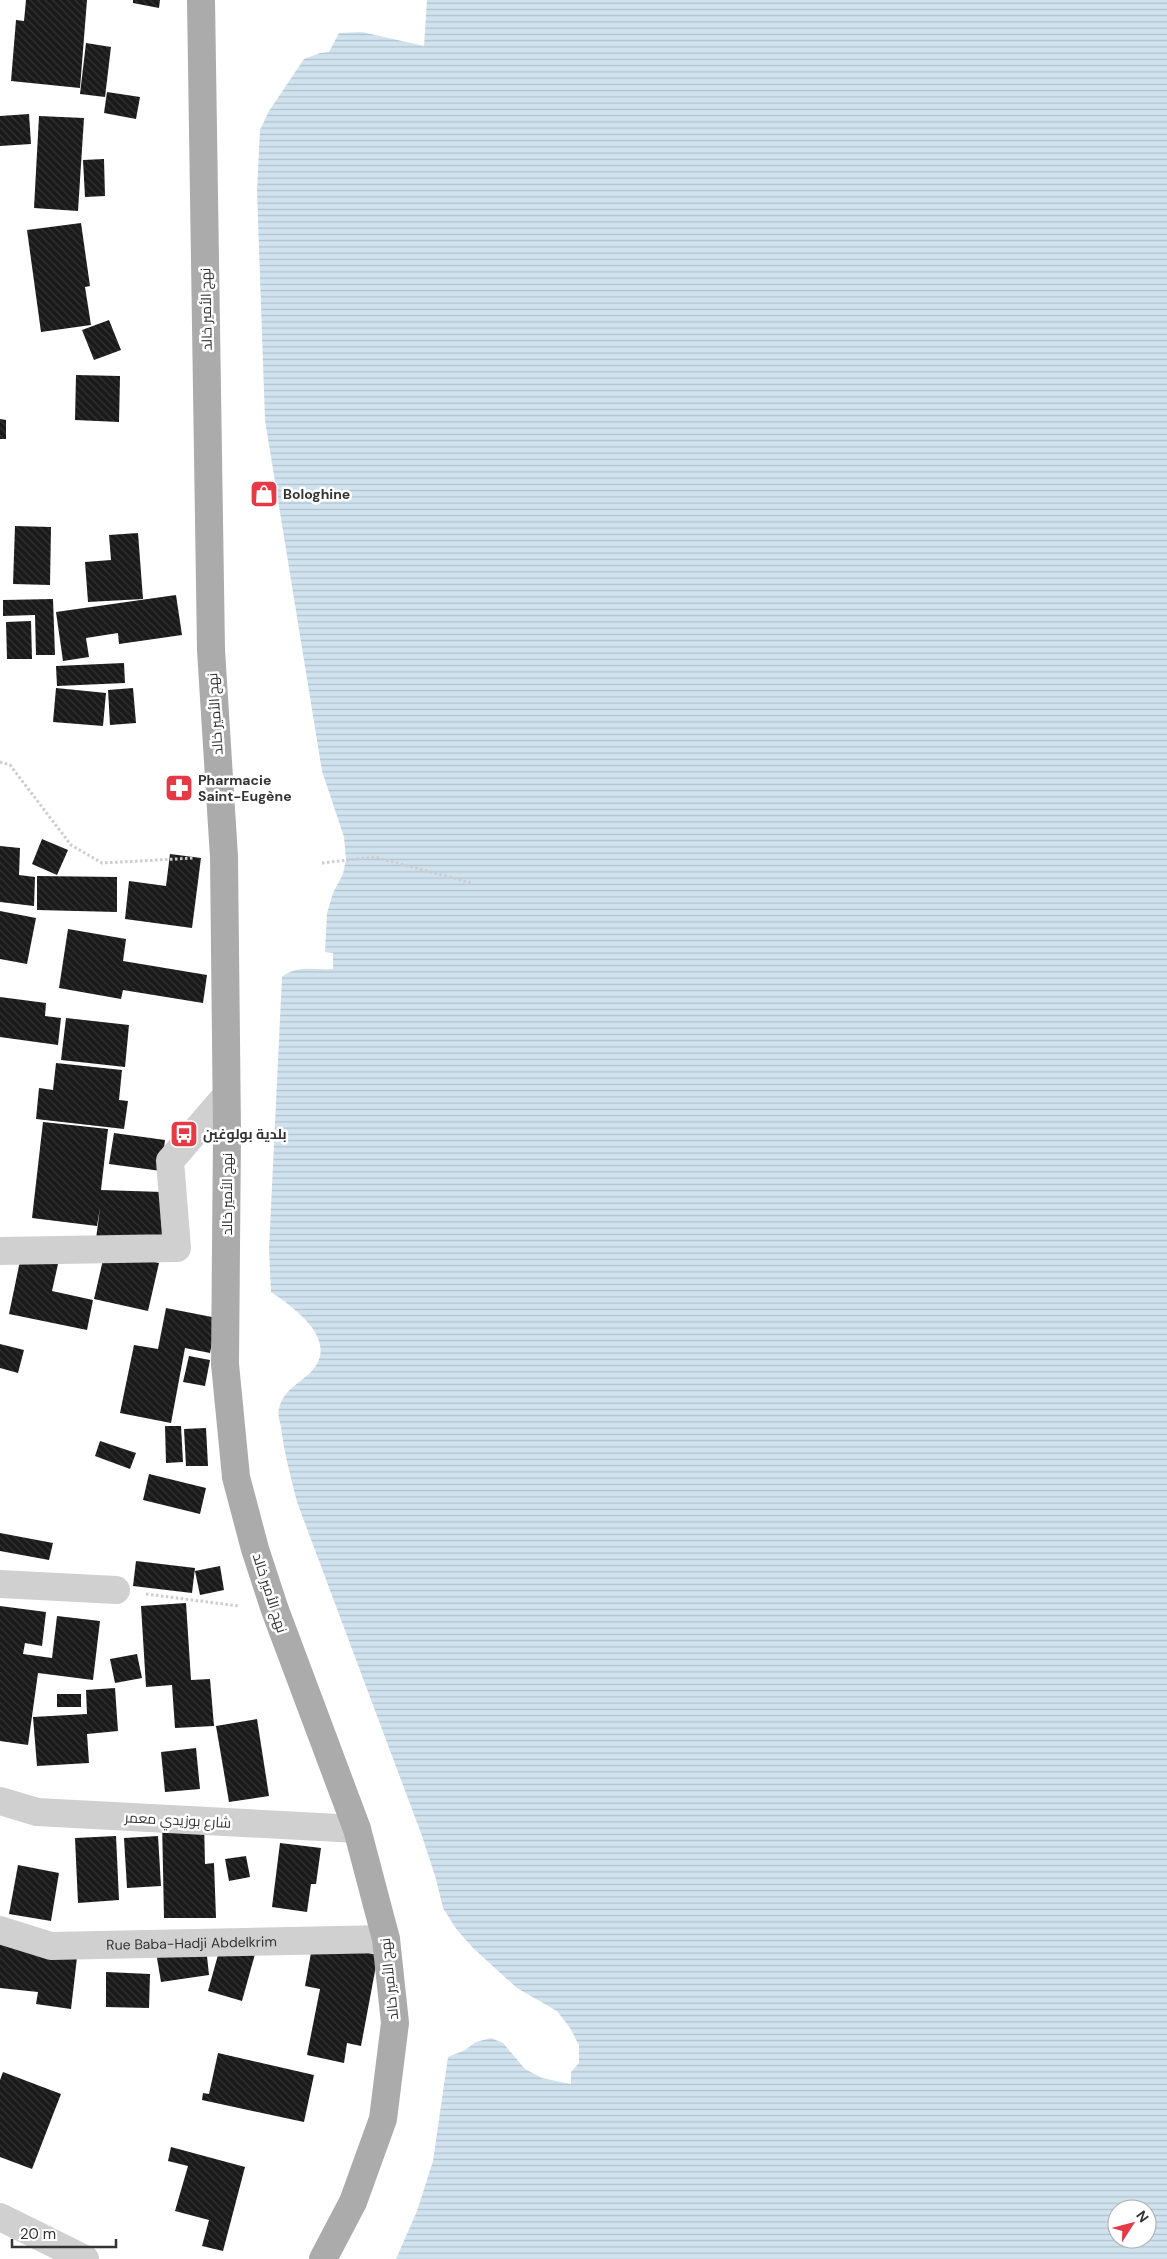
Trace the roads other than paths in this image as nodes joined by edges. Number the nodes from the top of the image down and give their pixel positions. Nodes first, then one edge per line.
1 (201, 0) edge
2 (226, 1096) junction
3 (0, 1251) edge
4 (0, 1584) edge
5 (116, 1590) road end
6 (0, 1801) edge
7 (357, 1829) junction
8 (0, 1930) edge
9 (386, 1939) junction
10 (0, 2217) edge
11 (85, 2259) edge
12 (323, 2259) edge

1 - 2 main road, نهج الأمير خالد
2 - 3 street
2 - 7 main road, نهج الأمير خالد
4 - 5 street
6 - 7 street, شارع بوزيدي معمر
7 - 9 main road, نهج الأمير خالد
8 - 9 street, Rue Baba-Hadji Abdelkrim
9 - 12 main road, نهج الأمير خالد
10 - 11 street

